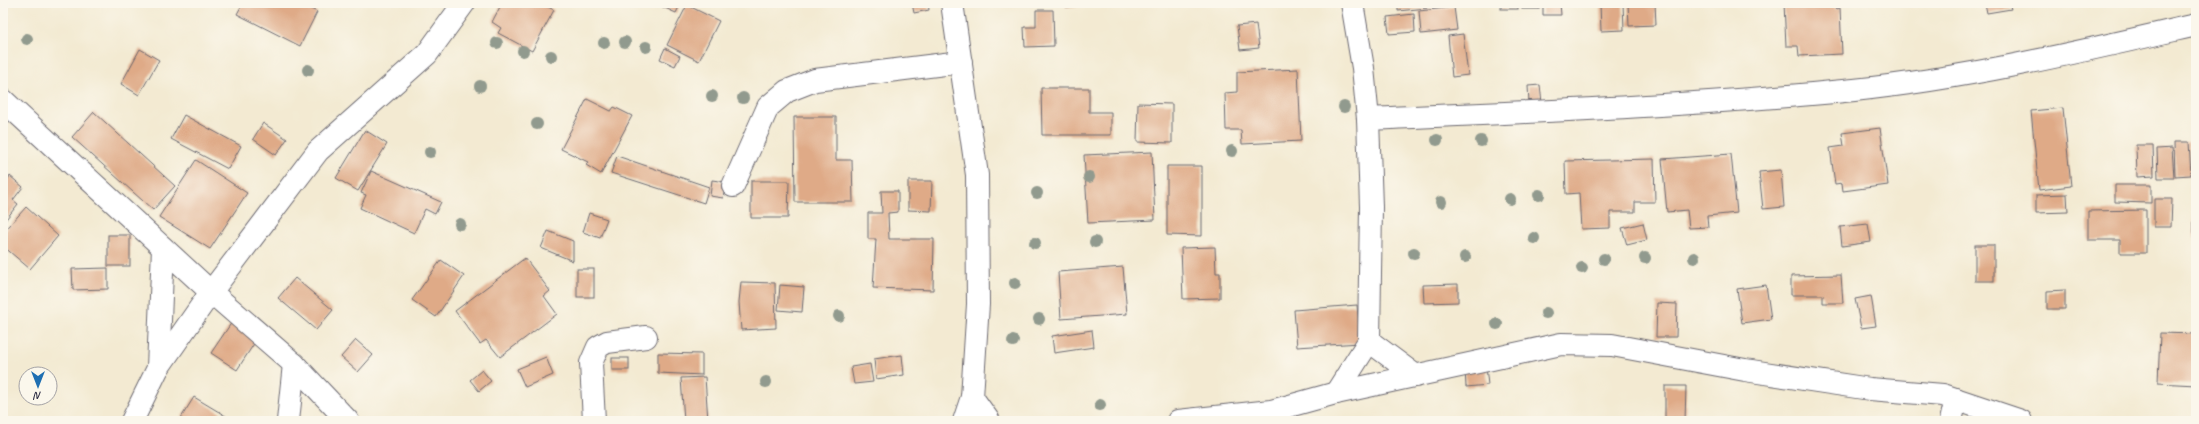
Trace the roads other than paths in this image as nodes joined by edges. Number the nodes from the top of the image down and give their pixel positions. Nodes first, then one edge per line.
1 (464, 3) edge
2 (952, 3) edge
3 (1352, 3) edge
4 (2196, 25) edge
5 (961, 62) junction
6 (3, 100) edge
7 (1368, 119) junction
8 (733, 186) dead end
9 (163, 248) junction
10 (211, 292) junction
11 (646, 337) dead end
12 (1369, 341) junction
13 (294, 364) junction
14 (158, 368) junction
15 (1416, 376) junction
16 (1336, 393) junction
17 (972, 397) junction
18 (1956, 399) junction
19 (132, 421) edge
20 (288, 421) edge
21 (348, 421) edge
22 (594, 421) edge
23 (964, 421) edge
24 (989, 421) edge
25 (1178, 421) edge
26 (1951, 421) edge
27 (2021, 421) edge

1 - 10 street
2 - 5 street
3 - 7 street
4 - 7 street
5 - 8 street
5 - 17 street
6 - 9 street
7 - 12 street
9 - 10 street
9 - 14 street
10 - 13 street
10 - 14 street
11 - 22 street
12 - 15 street
12 - 16 street
13 - 20 street
13 - 21 street
14 - 19 street
15 - 16 street
15 - 18 street
16 - 25 street
17 - 23 street
17 - 24 street
18 - 26 street
18 - 27 street

